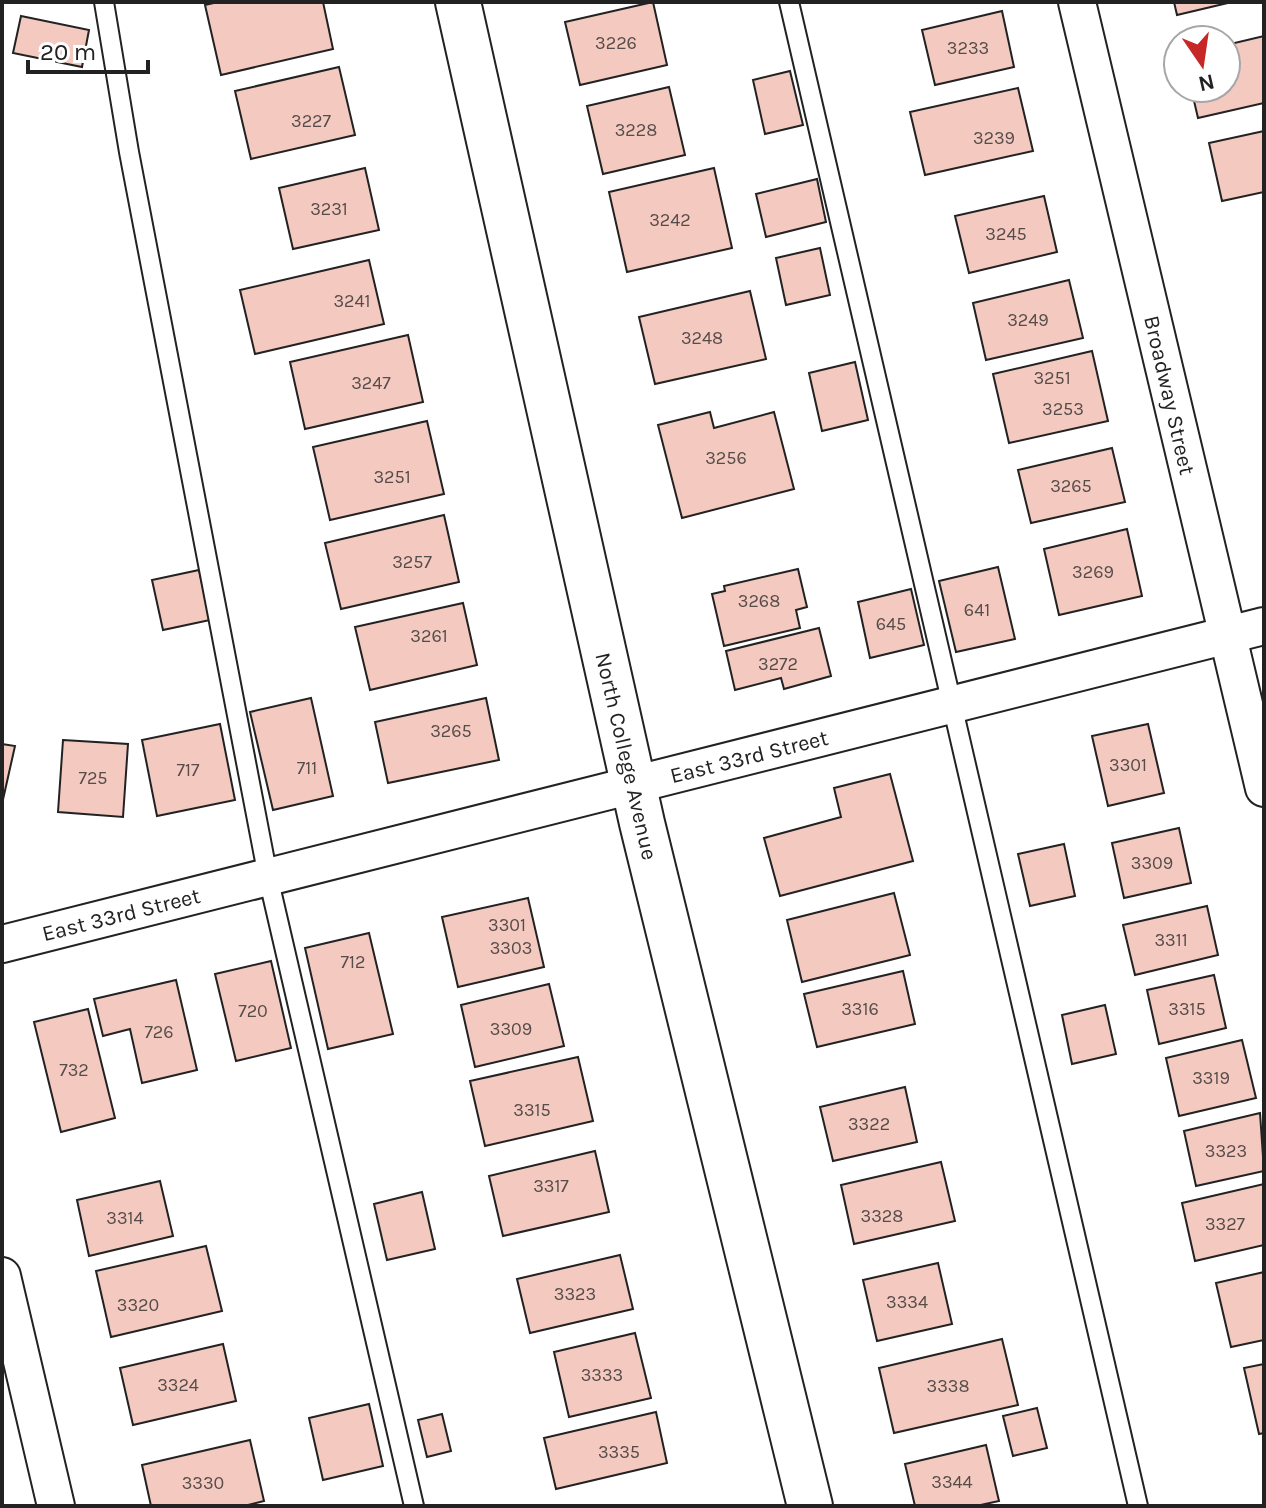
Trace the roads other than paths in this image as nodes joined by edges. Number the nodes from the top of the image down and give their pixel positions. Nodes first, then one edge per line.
1 (104, 2) edge
2 (458, 2) edge
3 (789, 2) edge
4 (1077, 2) edge
5 (1264, 626) edge
6 (1227, 636) junction
7 (951, 705) junction
8 (633, 785) junction
9 (1264, 788) edge
10 (268, 877) junction
11 (2, 944) edge
12 (2, 1276) edge
13 (56, 1506) edge
14 (414, 1506) edge
15 (810, 1506) edge
16 (1138, 1506) edge

1 - 10 lane
2 - 8 main road, North College Avenue
3 - 7 lane
4 - 6 street, Broadway Street
5 - 6 street, East 33rd Street
6 - 7 street, East 33rd Street
6 - 9 street, Broadway Street
7 - 8 street, East 33rd Street
7 - 16 lane
8 - 10 street, East 33rd Street
8 - 15 main road, North College Avenue
10 - 11 street, East 33rd Street
10 - 14 lane
12 - 13 street

